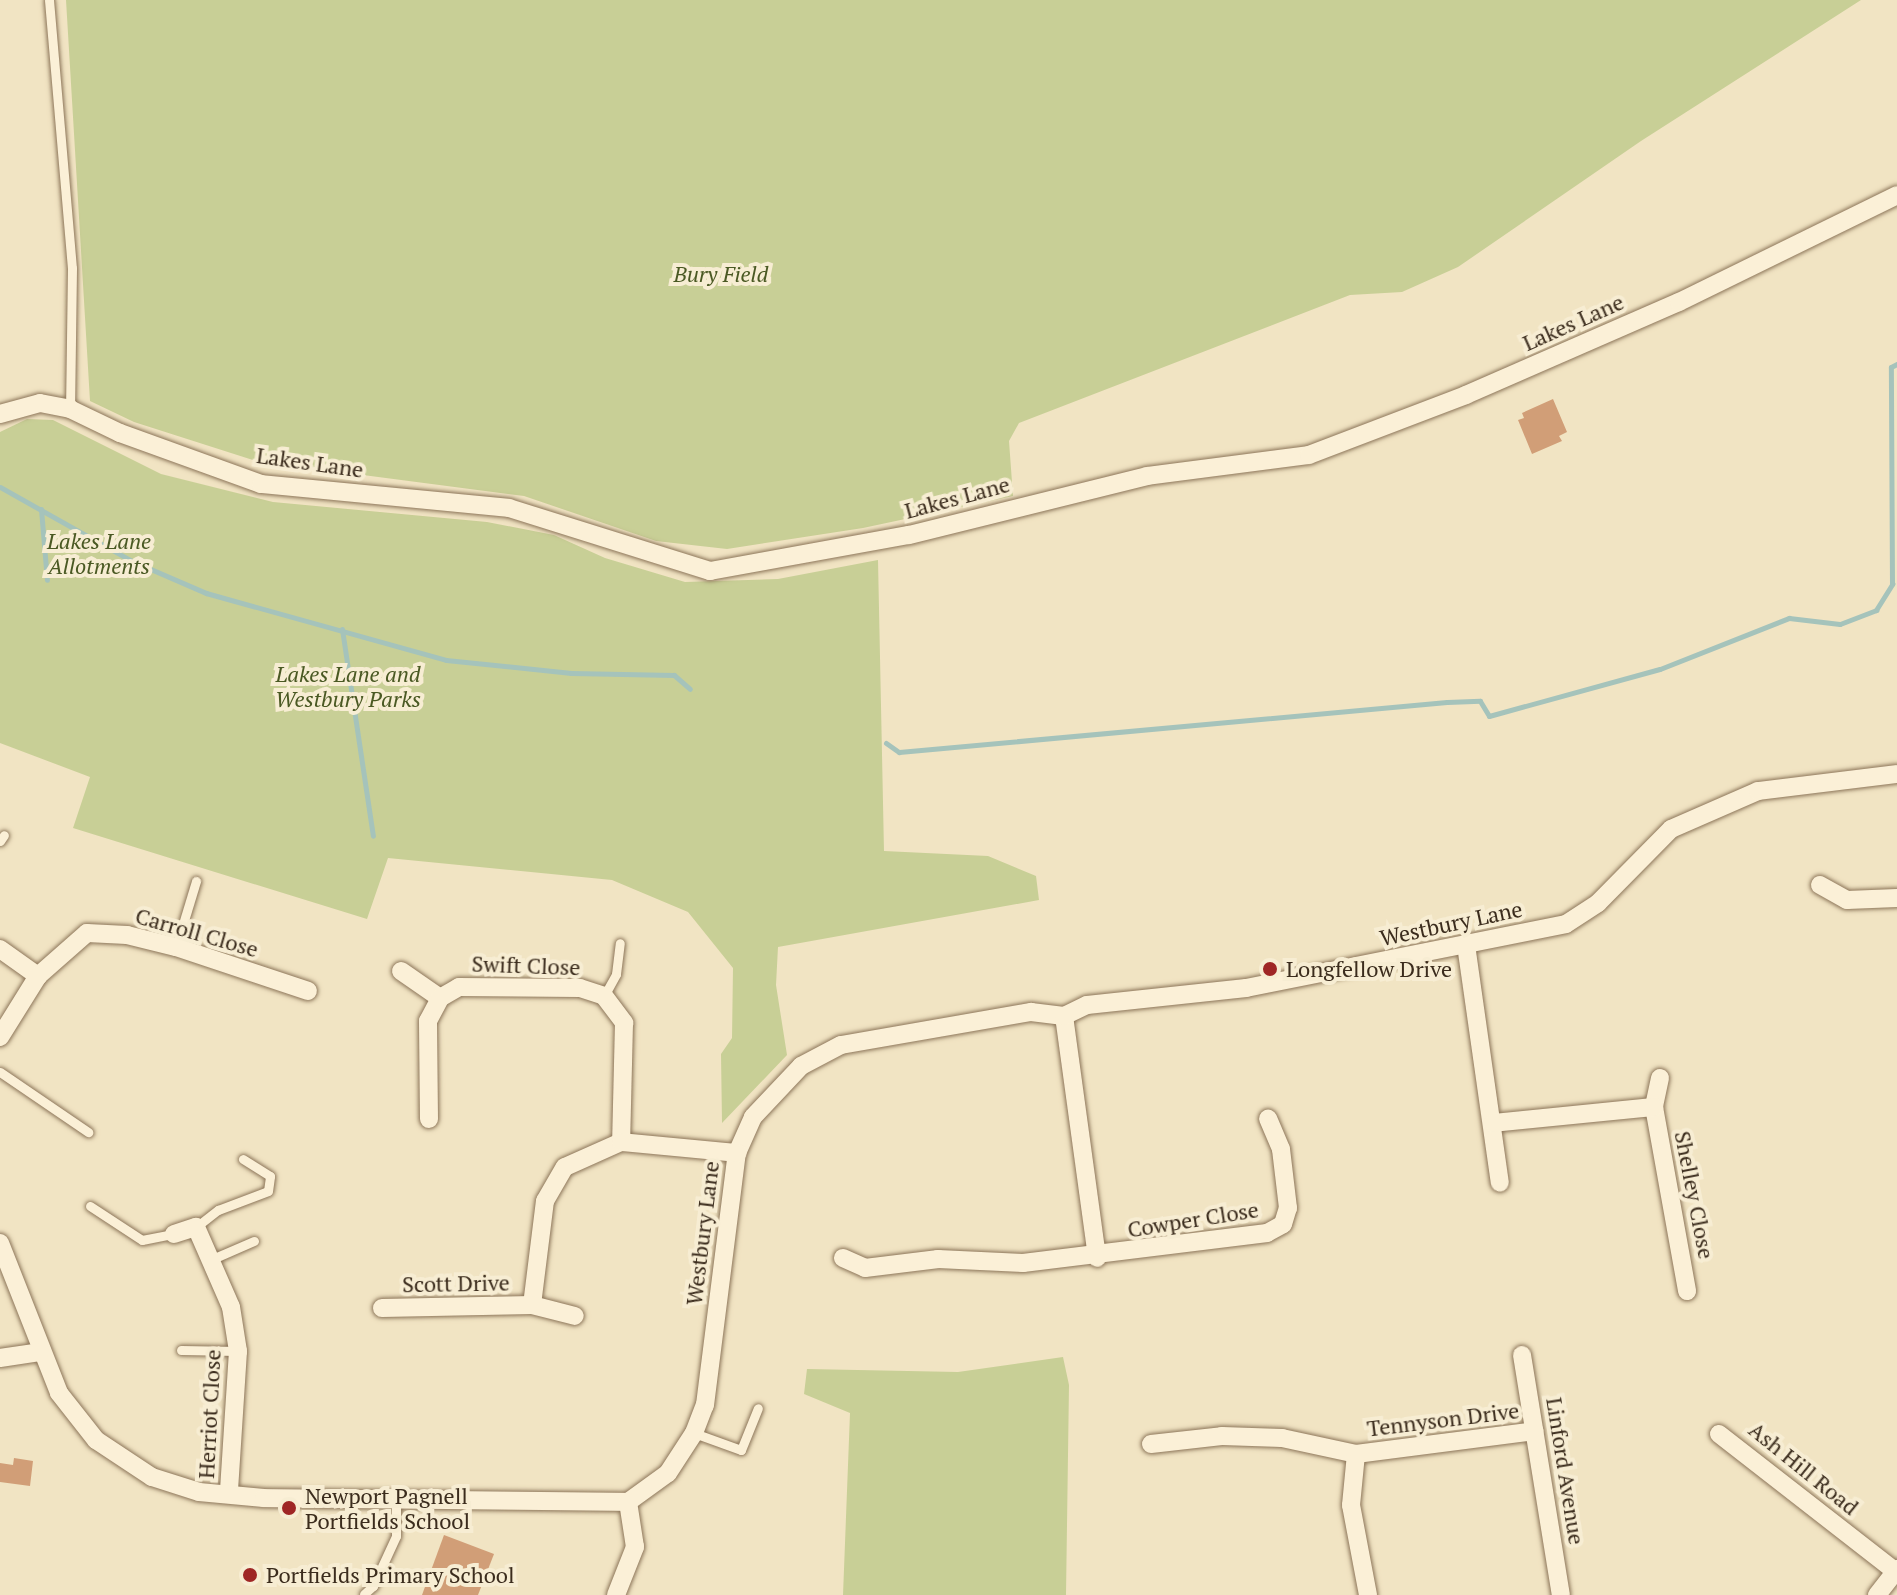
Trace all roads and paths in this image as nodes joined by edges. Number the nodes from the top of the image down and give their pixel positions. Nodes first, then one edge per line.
1 (49, 0) edge
2 (1897, 195) edge
3 (70, 409) junction
4 (0, 414) edge
5 (1897, 774) edge
6 (196, 881) dead end
7 (1820, 885) dead end
8 (1897, 898) edge
9 (620, 943) dead end
10 (1466, 945) junction
11 (176, 947) junction
12 (0, 949) edge
13 (401, 971) dead end
14 (38, 976) junction
15 (308, 991) dead end
16 (604, 996) junction
17 (440, 998) junction
18 (1064, 1016) junction
19 (0, 1037) edge
20 (0, 1072) edge
21 (1660, 1078) dead end
22 (1654, 1107) junction
23 (429, 1119) dead end
24 (1268, 1119) dead end
25 (1493, 1123) junction
26 (88, 1132) dead end
27 (621, 1142) junction
28 (737, 1153) junction
29 (243, 1159) dead end
30 (1500, 1183) dead end
31 (90, 1206) dead end
32 (196, 1227) junction
33 (174, 1234) joint
34 (254, 1241) dead end
35 (0, 1243) edge
36 (843, 1258) dead end
37 (1097, 1258) junction
38 (210, 1260) junction
39 (1687, 1291) dead end
40 (532, 1305) junction
41 (382, 1308) dead end
42 (575, 1316) dead end
43 (181, 1350) dead end
44 (238, 1351) junction
45 (40, 1352) junction
46 (1522, 1355) dead end
47 (0, 1358) edge
48 (758, 1408) dead end
49 (1535, 1431) junction
50 (694, 1433) junction
51 (1719, 1434) dead end
52 (1151, 1444) dead end
53 (1356, 1454) junction
54 (229, 1492) junction
55 (396, 1499) junction
56 (628, 1502) junction
57 (1896, 1570) edge
58 (364, 1594) edge
59 (616, 1595) edge
60 (1368, 1595) edge
61 (1561, 1595) edge
62 (1877, 1595) edge

1 - 3 lane
2 - 3 street, Lakes Lane
3 - 4 street, Lakes Lane
5 - 10 street, Westbury Lane
6 - 11 lane
7 - 8 street
9 - 16 lane
10 - 18 street, Westbury Lane
10 - 25 street
11 - 14 street, Carroll Close
11 - 15 street, Carroll Close
12 - 14 street
13 - 17 street
14 - 19 street, Carroll Close
16 - 17 street, Swift Close
16 - 27 street, Swift Close
17 - 23 street
18 - 28 street, Westbury Lane
18 - 37 street
20 - 26 lane
21 - 22 street, Shelley Close
22 - 25 street, Shelley Close
22 - 39 street, Shelley Close
24 - 37 street, Cowper Close
25 - 30 street
27 - 28 street, Scott Drive
27 - 40 street, Scott Drive
28 - 50 street, Westbury Lane
29 - 32 lane
31 - 33 lane
32 - 33 street
32 - 38 street, Herriot Close
34 - 38 lane
35 - 45 street
36 - 37 street
38 - 44 street, Herriot Close
40 - 41 street, Scott Drive
40 - 42 street, Scott Drive
43 - 44 lane
44 - 54 street, Herriot Close
45 - 47 street
45 - 54 street
46 - 49 street, Linford Avenue
48 - 50 lane
49 - 53 street, Tennyson Drive
49 - 61 street, Linford Avenue
50 - 56 street, Westbury Lane
51 - 57 street, Ash Hill Road
52 - 53 street
53 - 60 street, Tennyson Drive
54 - 55 street
55 - 56 street
55 - 58 lane
56 - 59 street
57 - 62 street

